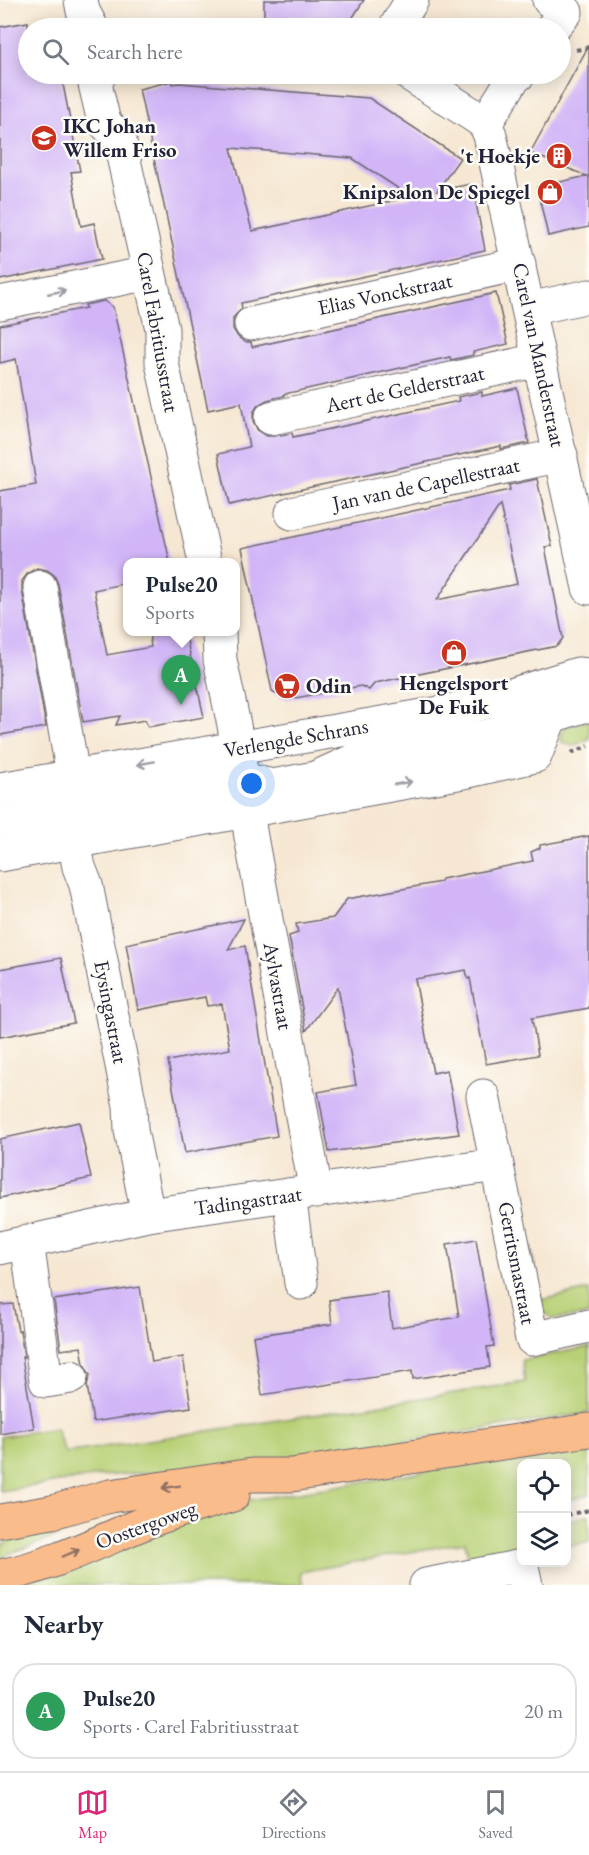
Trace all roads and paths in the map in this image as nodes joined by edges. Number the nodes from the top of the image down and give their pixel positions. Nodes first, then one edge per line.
1 (81, 0) edge
2 (412, 0) edge
3 (87, 18) edge
4 (401, 18) edge
5 (95, 84) edge
6 (424, 84) edge
7 (510, 84) edge
8 (485, 124) junction
9 (519, 264) junction
10 (149, 273) junction
11 (589, 296) edge
12 (0, 303) edge
13 (529, 309) junction
14 (250, 324) dead end
15 (539, 360) junction
16 (271, 418) dead end
17 (561, 455) junction
18 (292, 513) dead end
19 (204, 558) edge
20 (40, 587) dead end
21 (589, 588) edge
22 (219, 636) edge
23 (588, 697) edge
24 (551, 716) junction
25 (238, 748) junction
26 (73, 776) junction
27 (0, 789) edge
28 (246, 795) junction
29 (74, 809) junction
30 (0, 822) edge
31 (74, 842) junction
32 (0, 855) edge
33 (483, 1096) dead end
34 (497, 1165) junction
35 (303, 1193) junction
36 (148, 1215) junction
37 (14, 1245) edge
38 (302, 1282) dead end
39 (589, 1326) edge
40 (71, 1377) dead end
41 (589, 1430) edge
42 (292, 1475) junction
43 (589, 1509) edge
44 (571, 1514) edge
45 (0, 1521) edge
46 (0, 1576) edge
47 (426, 1585) edge
48 (525, 1585) edge

1 - 3 street
2 - 4 street
5 - 10 street, Carel Fabritiusstraat
6 - 8 street
7 - 8 street
8 - 9 street, Carel van Manderstraat
9 - 13 street, Carel van Manderstraat
9 - 14 street, Elias Vonckstraat
12 -> 10 street
10 - 19 street, Carel Fabritiusstraat
11 - 13 street
13 - 15 street, Carel van Manderstraat
15 - 16 street, Aert de Gelderstraat
15 - 17 street, Carel van Manderstraat
17 - 18 street, Jan van de Capellestraat
17 - 21 street, Carel van Manderstraat
20 - 26 street, Eysingastraat
22 - 25 street
23 - 24 street, Verlengde Schrans
23 - 25 street, Verlengde Schrans
24 - 28 street, Verlengde Schrans
28 -> 24 street, Verlengde Schrans
25 -> 26 street, Verlengde Schrans
25 - 28 street
26 - 27 street, Verlengde Schrans
26 - 29 street, Eysingastraat
28 - 29 street, Verlengde Schrans
28 - 31 street, Verlengde Schrans
28 - 35 street, Aylvastraat
29 - 30 street, Verlengde Schrans
29 - 31 street, Eysingastraat
31 - 32 street, Verlengde Schrans
31 - 36 street, Eysingastraat
33 - 34 street
34 - 35 street, Tadingastraat
34 - 39 street, Gerritsmastraat
35 - 36 street, Tadingastraat
35 - 38 street, Aylvastraat
36 - 37 street, Tadingastraat
37 - 40 street
41 - 42 main road, Oostergoweg
42 -> 45 main road, Oostergoweg
46 -> 42 main road, Oostergoweg
43 - 44 path
47 - 48 street

